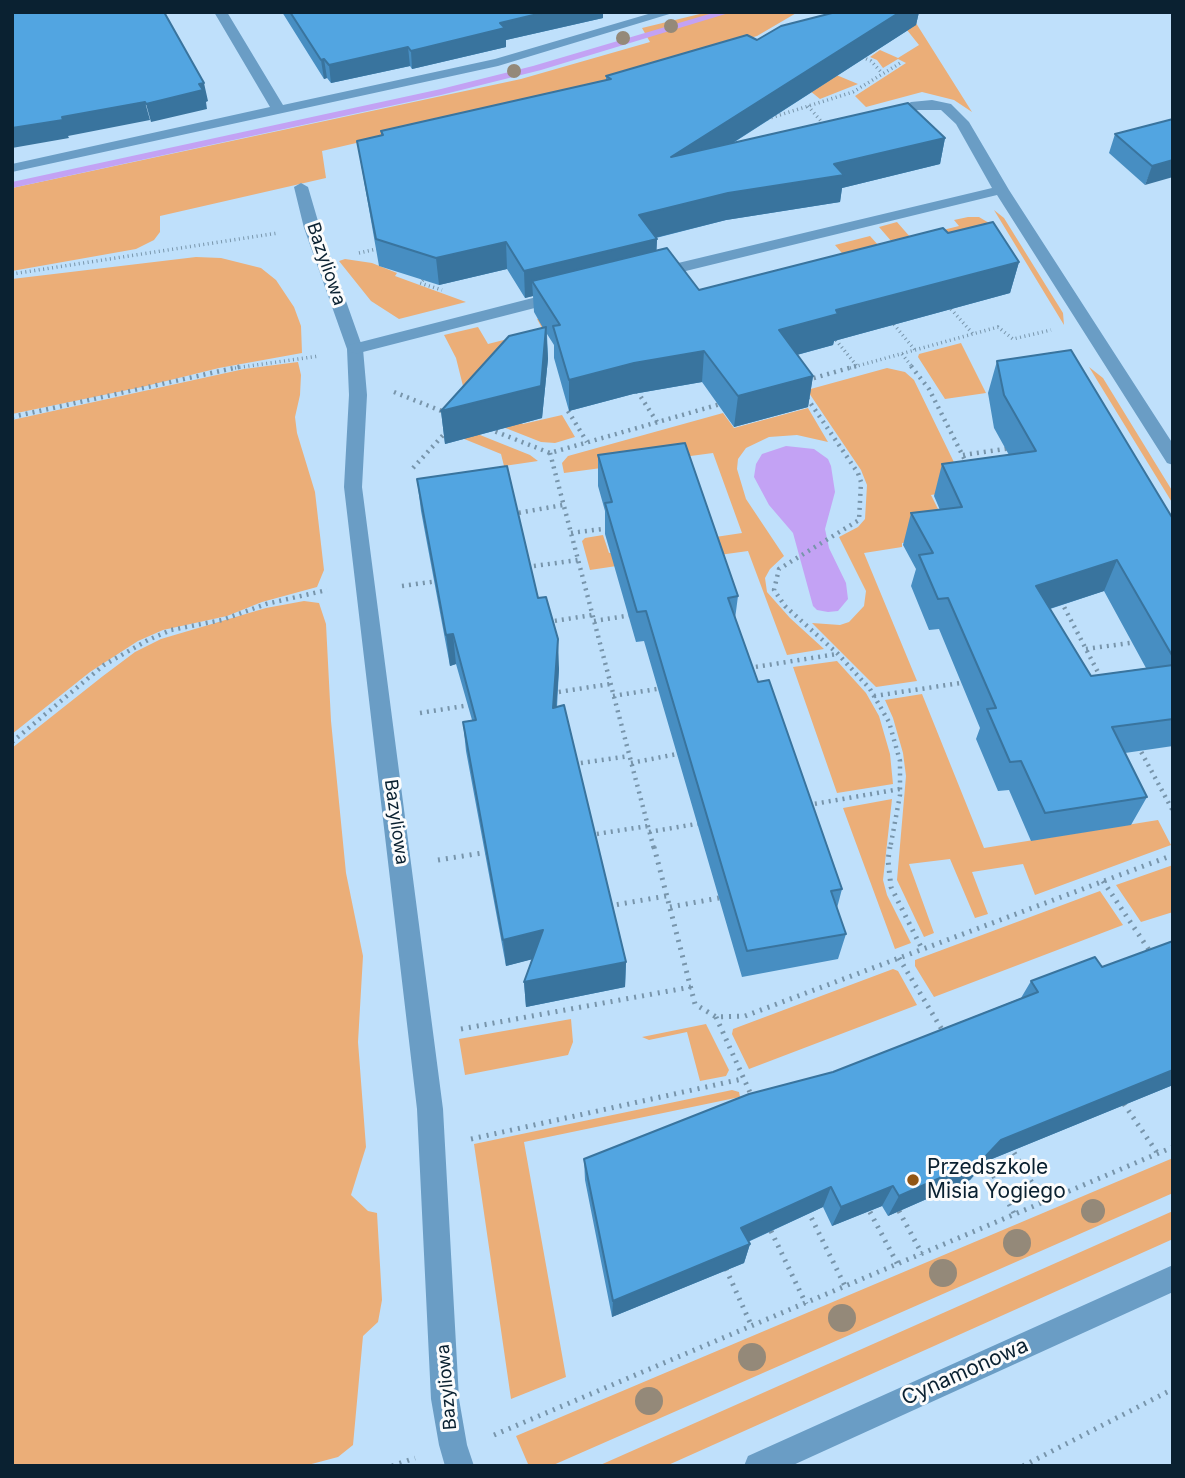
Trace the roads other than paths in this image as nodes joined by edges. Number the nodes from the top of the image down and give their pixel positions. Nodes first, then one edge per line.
1 (220, 12) edge
2 (670, 12) edge
3 (911, 106) edge
4 (279, 110) junction
5 (12, 169) edge
6 (301, 187) dead end
7 (1001, 190) junction
8 (637, 277) edge
9 (575, 293) edge
10 (355, 351) junction
11 (1173, 459) edge
12 (1173, 1278) edge
13 (460, 1466) edge
14 (758, 1466) edge

1 - 4 street
2 - 4 street
3 - 7 street
4 - 5 street
6 - 10 street, Bazyliowa
7 - 8 street
7 - 11 street
9 - 10 street
10 - 13 street, Bazyliowa
12 - 14 street, Cynamonowa

